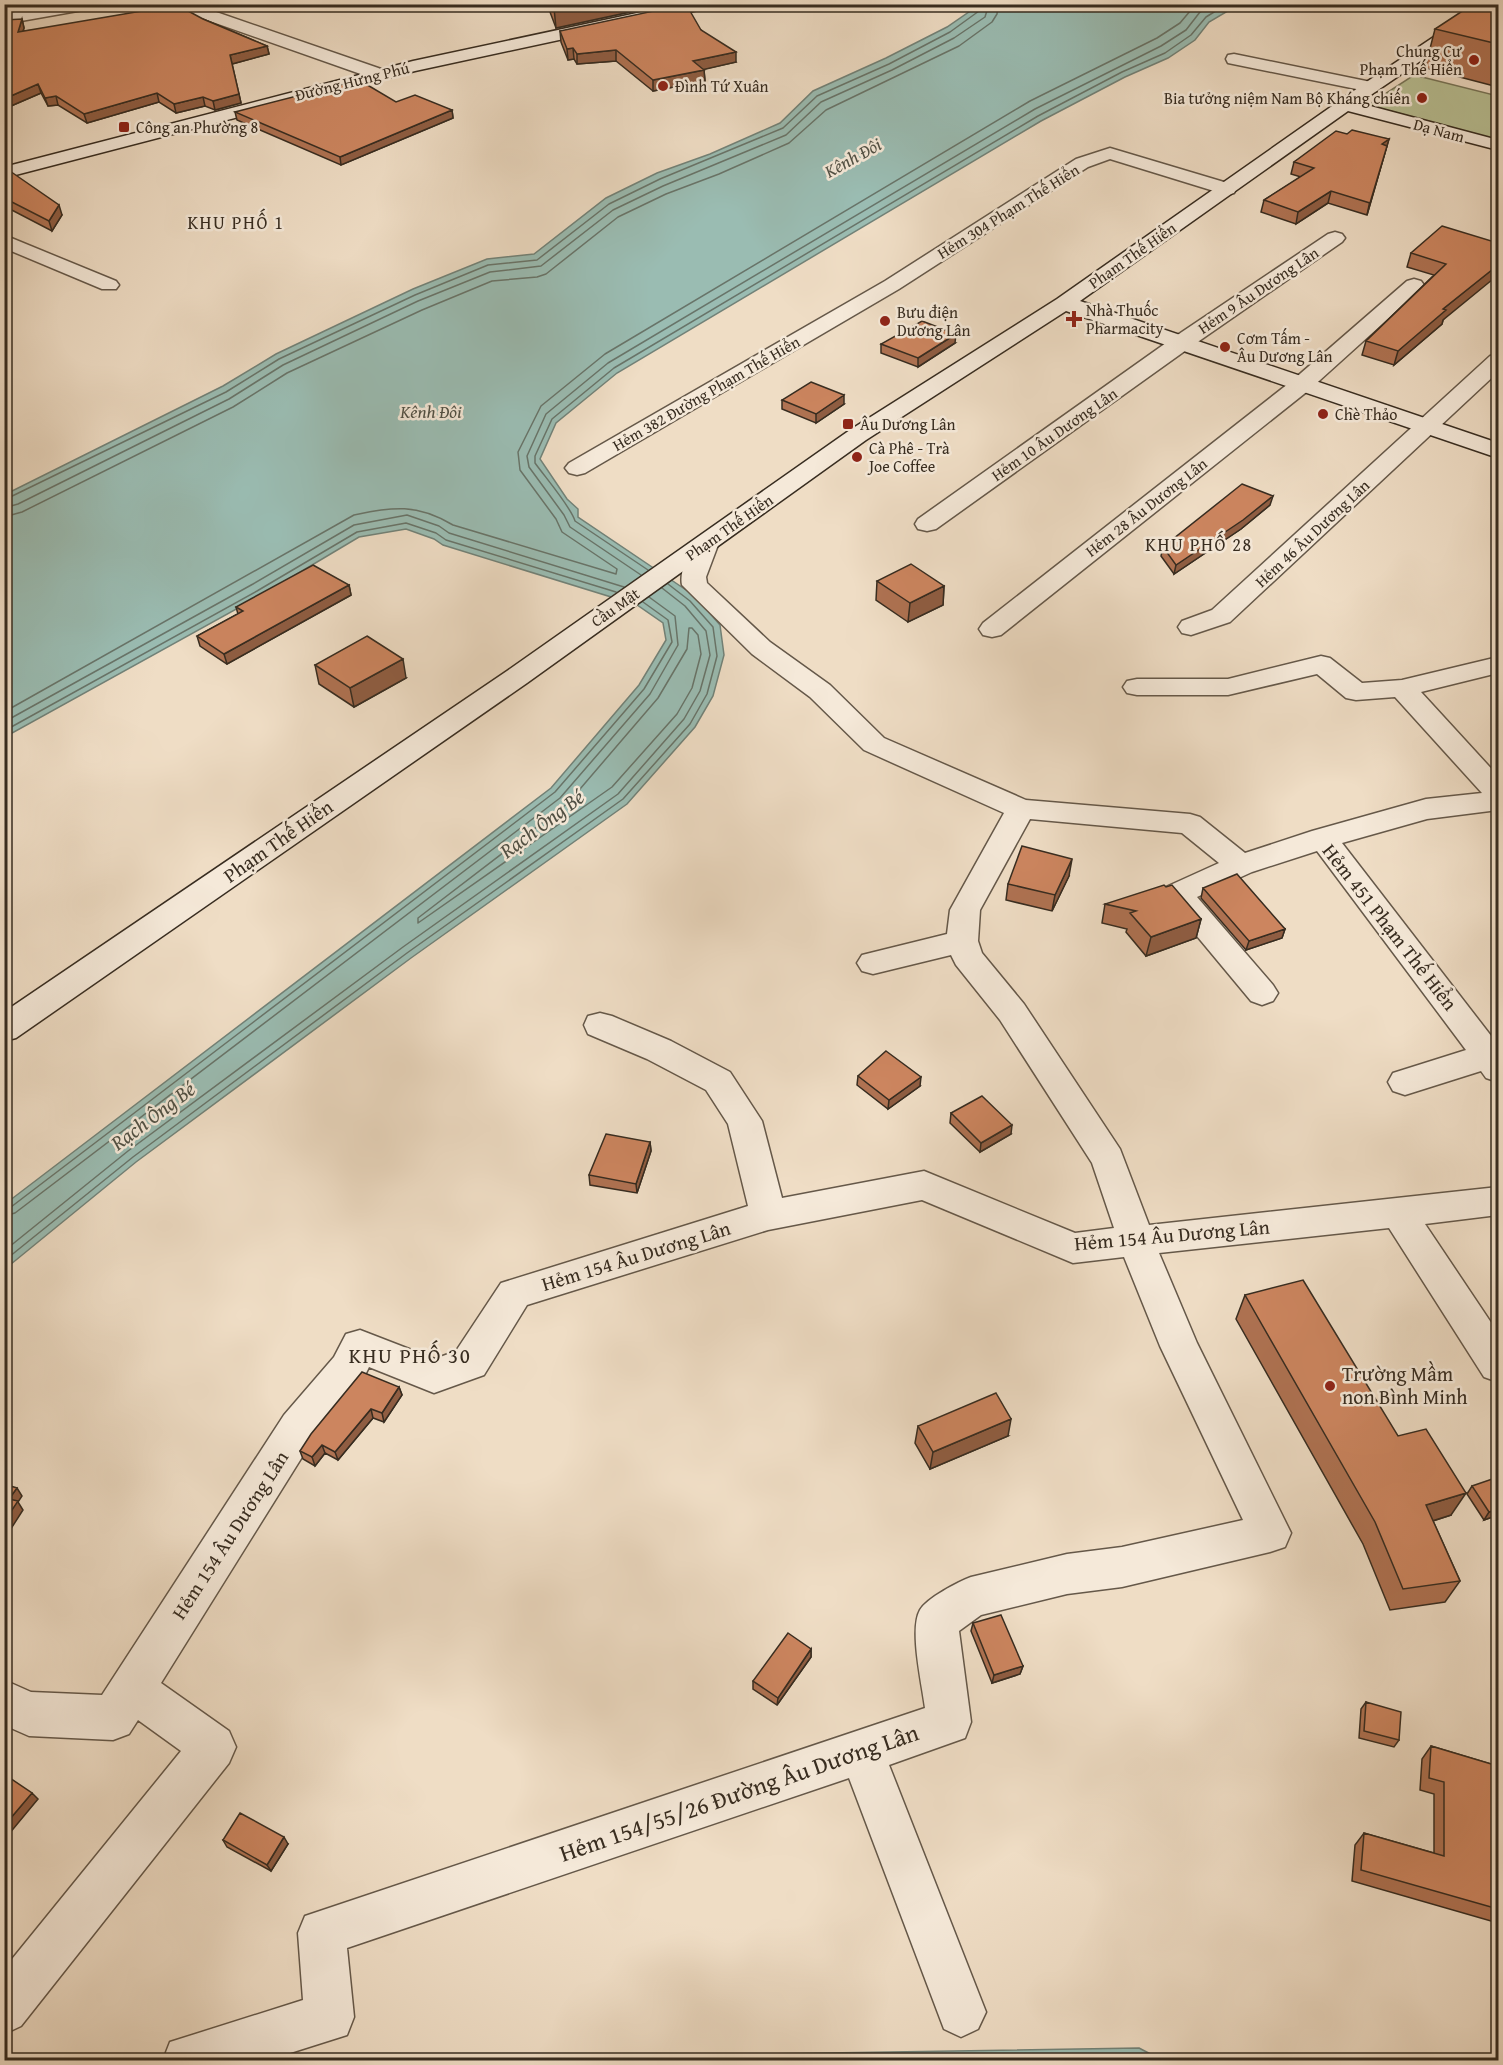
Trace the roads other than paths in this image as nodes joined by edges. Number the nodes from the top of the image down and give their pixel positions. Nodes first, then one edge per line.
1 (89, 4) edge
2 (176, 4) edge
3 (703, 4) edge
4 (1492, 11) edge
5 (4, 19) edge
6 (1234, 59) dead end
7 (378, 74) junction
8 (1371, 87) junction
9 (1346, 105) junction
10 (1498, 145) edge
11 (4, 173) edge
12 (1227, 189) junction
13 (1335, 238) dead end
14 (4, 241) edge
15 (109, 285) dead end
16 (1414, 285) dead end
17 (1064, 303) junction
18 (834, 318) joint
19 (1181, 343) junction
20 (1498, 361) edge
21 (1301, 385) junction
22 (1426, 428) junction
23 (1498, 451) edge
24 (577, 468) dead end
25 (927, 524) dead end
26 (706, 545) junction
27 (678, 562) joint
28 (1191, 627) dead end
29 (992, 629) dead end
30 (552, 652) joint
31 (1498, 665) edge
32 (1137, 687) dead end
33 (1402, 688) junction
34 (1498, 793) edge
35 (1498, 801) edge
36 (1021, 809) junction
37 (1323, 838) junction
38 (1241, 865) junction
39 (962, 941) junction
40 (873, 963) dead end
41 (1262, 993) dead end
42 (600, 1025) dead end
43 (4, 1029) edge
44 (1495, 1059) edge
45 (1405, 1082) dead end
46 (1498, 1201) edge
47 (1398, 1212) junction
48 (768, 1215) junction
49 (1136, 1241) junction
50 (1498, 1365) edge
51 (132, 1689) junction
52 (4, 1702) edge
53 (862, 1752) junction
54 (4, 2009) edge
55 (962, 2012) dead end
56 (188, 2061) edge

1 - 5 street
2 - 7 street
3 - 7 street, Đường Hưng Phú
4 - 8 street, Phạm Thế Hiển
6 - 8 street
7 - 11 street, Đường Hưng Phú
8 - 9 street, Phạm Thế Hiển
9 - 10 street, Dạ Nam
9 - 12 street, Phạm Thế Hiển
12 - 17 street, Phạm Thế Hiển
12 - 18 street, Hẻm 304 Phạm Thế Hiển
13 - 19 street, Hẻm 9 Âu Dương Lân
14 - 15 street
16 - 21 street, Hẻm 28 Âu Dương Lân
17 - 19 street
17 - 26 street, Phạm Thế Hiển
18 - 24 street, Hẻm 382 Đường Phạm Thế Hiển
19 - 21 street
19 - 25 street, Hẻm 10 Âu Dương Lân
20 - 22 street, Hẻm 46 Âu Dương Lân
21 - 22 street
21 - 29 street, Hẻm 28 Âu Dương Lân
22 - 23 street
22 - 28 street, Hẻm 46 Âu Dương Lân
26 - 27 street, Phạm Thế Hiển
26 - 36 street
27 - 30 street, Cầu Mật
30 - 43 street, Phạm Thế Hiển
31 - 33 street
32 - 33 street
33 - 34 street
35 - 37 street
36 - 38 street
36 - 39 street
37 - 38 street, Hẻm 451 Phạm Thế Hiển
37 - 44 street, Hẻm 451 Phạm Thế Hiển
38 - 41 street, Hẻm 451 Phạm Thế Hiển
39 - 40 street
39 - 49 street
42 - 48 street
44 - 45 street
46 - 47 street, Hẻm 154 Âu Dương Lân
47 - 49 street, Hẻm 154 Âu Dương Lân
47 - 50 street
48 - 49 street, Hẻm 154 Âu Dương Lân
48 - 51 street, Hẻm 154 Âu Dương Lân
49 - 53 street, Hẻm 154/55/26 Đường Âu Dương Lân
51 - 52 street, Hẻm 154 Âu Dương Lân
51 - 54 street
53 - 55 street
53 - 56 street, Hẻm 154/55/26 Đường Âu Dương Lân

